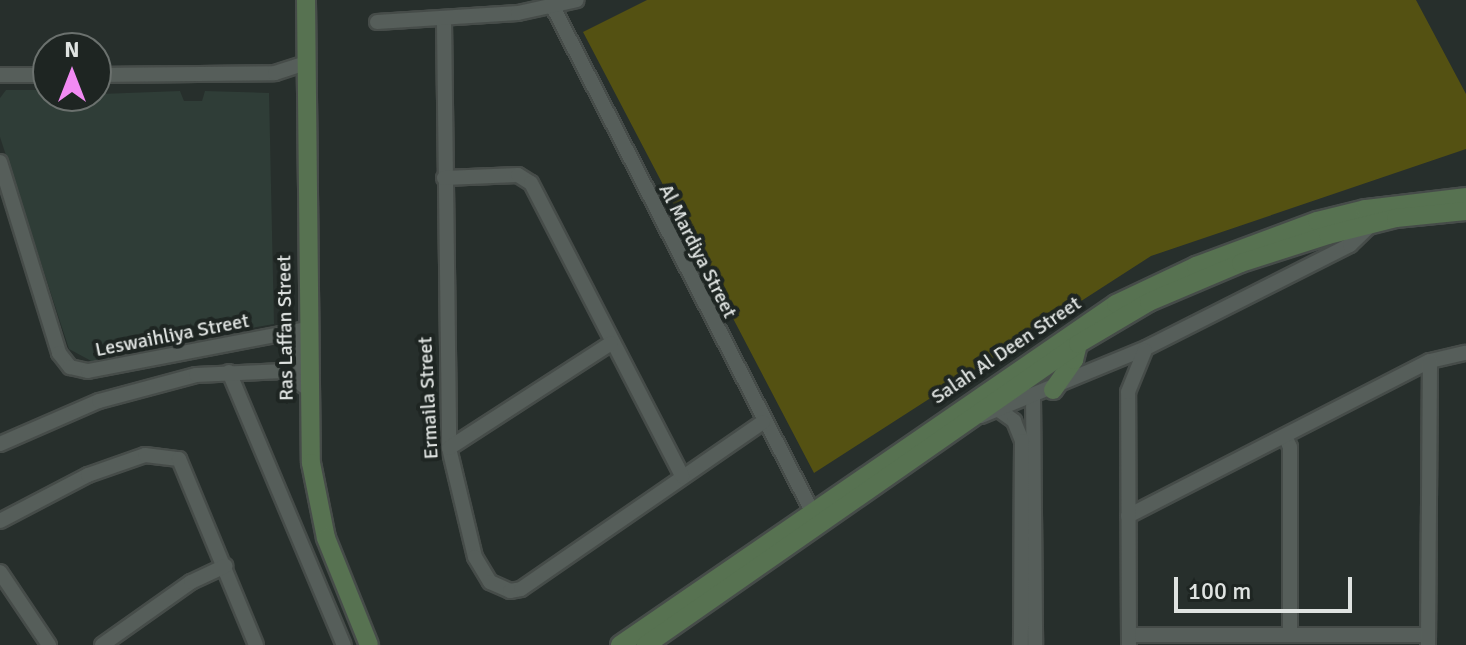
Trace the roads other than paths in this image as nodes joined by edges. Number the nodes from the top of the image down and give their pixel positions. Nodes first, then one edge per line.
1 (306, 0) edge
2 (316, 0) edge
3 (577, 0) edge
4 (553, 7) junction
5 (444, 21) junction
6 (377, 22) dead end
7 (306, 63) junction
8 (275, 73) junction
9 (0, 75) edge
10 (32, 75) edge
11 (112, 75) edge
12 (306, 82) junction
13 (0, 162) edge
14 (444, 178) junction
15 (1466, 197) edge
16 (1466, 211) edge
17 (1374, 215) junction
18 (302, 330) junction
19 (1072, 339) junction
20 (611, 343) junction
21 (1146, 348) junction
22 (1466, 353) edge
23 (1430, 361) junction
24 (1100, 370) junction
25 (229, 372) junction
26 (304, 384) junction
27 (1053, 390) junction
28 (1128, 392) junction
29 (1033, 396) junction
30 (999, 410) junction
31 (973, 418) junction
32 (763, 422) junction
33 (1285, 436) junction
34 (0, 444) edge
35 (449, 448) junction
36 (682, 476) junction
37 (1128, 516) junction
38 (815, 518) junction
39 (0, 521) edge
40 (225, 566) junction
41 (0, 572) edge
42 (1290, 635) junction
43 (1129, 640) edge
44 (1428, 640) edge
45 (49, 645) edge
46 (102, 645) edge
47 (256, 645) edge
48 (344, 645) edge
49 (369, 645) edge
50 (379, 645) edge
51 (620, 645) edge
52 (646, 645) edge
53 (1021, 645) edge
54 (1035, 645) edge

1 - 7 street, Ras Laffan Street
2 - 50 street, Ras Laffan Street
3 - 4 street
4 - 5 street
4 - 32 street, Al Mardiya Street
5 - 6 street
5 - 14 street, Ermaila Street
7 - 8 street
7 - 12 street, Ras Laffan Street
8 - 11 street
8 - 12 street
9 - 10 street
12 - 18 street, Ras Laffan Street
13 - 18 street, Leswaihliya Street
14 - 20 street
14 - 35 street, Ermaila Street
15 - 17 street, Salah Al Deen Street
16 - 17 street, Salah Al Deen Street
17 - 19 street, Salah Al Deen Street
17 - 21 street, Salah Al Deen Street
18 - 26 street, Ras Laffan Street
19 - 27 street
19 - 31 street, Salah Al Deen Street
19 - 38 street, Salah Al Deen Street
20 - 35 street
20 - 36 street
21 - 24 street, Salah Al Deen Street
21 - 28 street
22 - 23 street
23 - 33 street
23 - 44 street
24 - 27 street, Salah Al Deen Street
24 - 28 street
25 - 26 street
25 - 34 street
25 - 48 street, Ras Laffan Street
26 - 49 street, Ras Laffan Street
27 - 29 street, Salah Al Deen Street
28 - 37 street
29 - 30 street, Salah Al Deen Street
29 - 54 street
30 - 31 street, Salah Al Deen Street
30 - 53 street
31 - 38 street, Salah Al Deen Street
32 - 36 street, Ermaila Street
32 - 38 street, Al Mardiya Street
33 - 37 street
33 - 42 street
35 - 36 street, Ermaila Street
37 - 43 street
38 - 51 street, Salah Al Deen Street
38 - 52 street, Salah Al Deen Street
39 - 40 street
40 - 46 street
40 - 47 street
41 - 45 street
42 - 43 street
42 - 44 street

